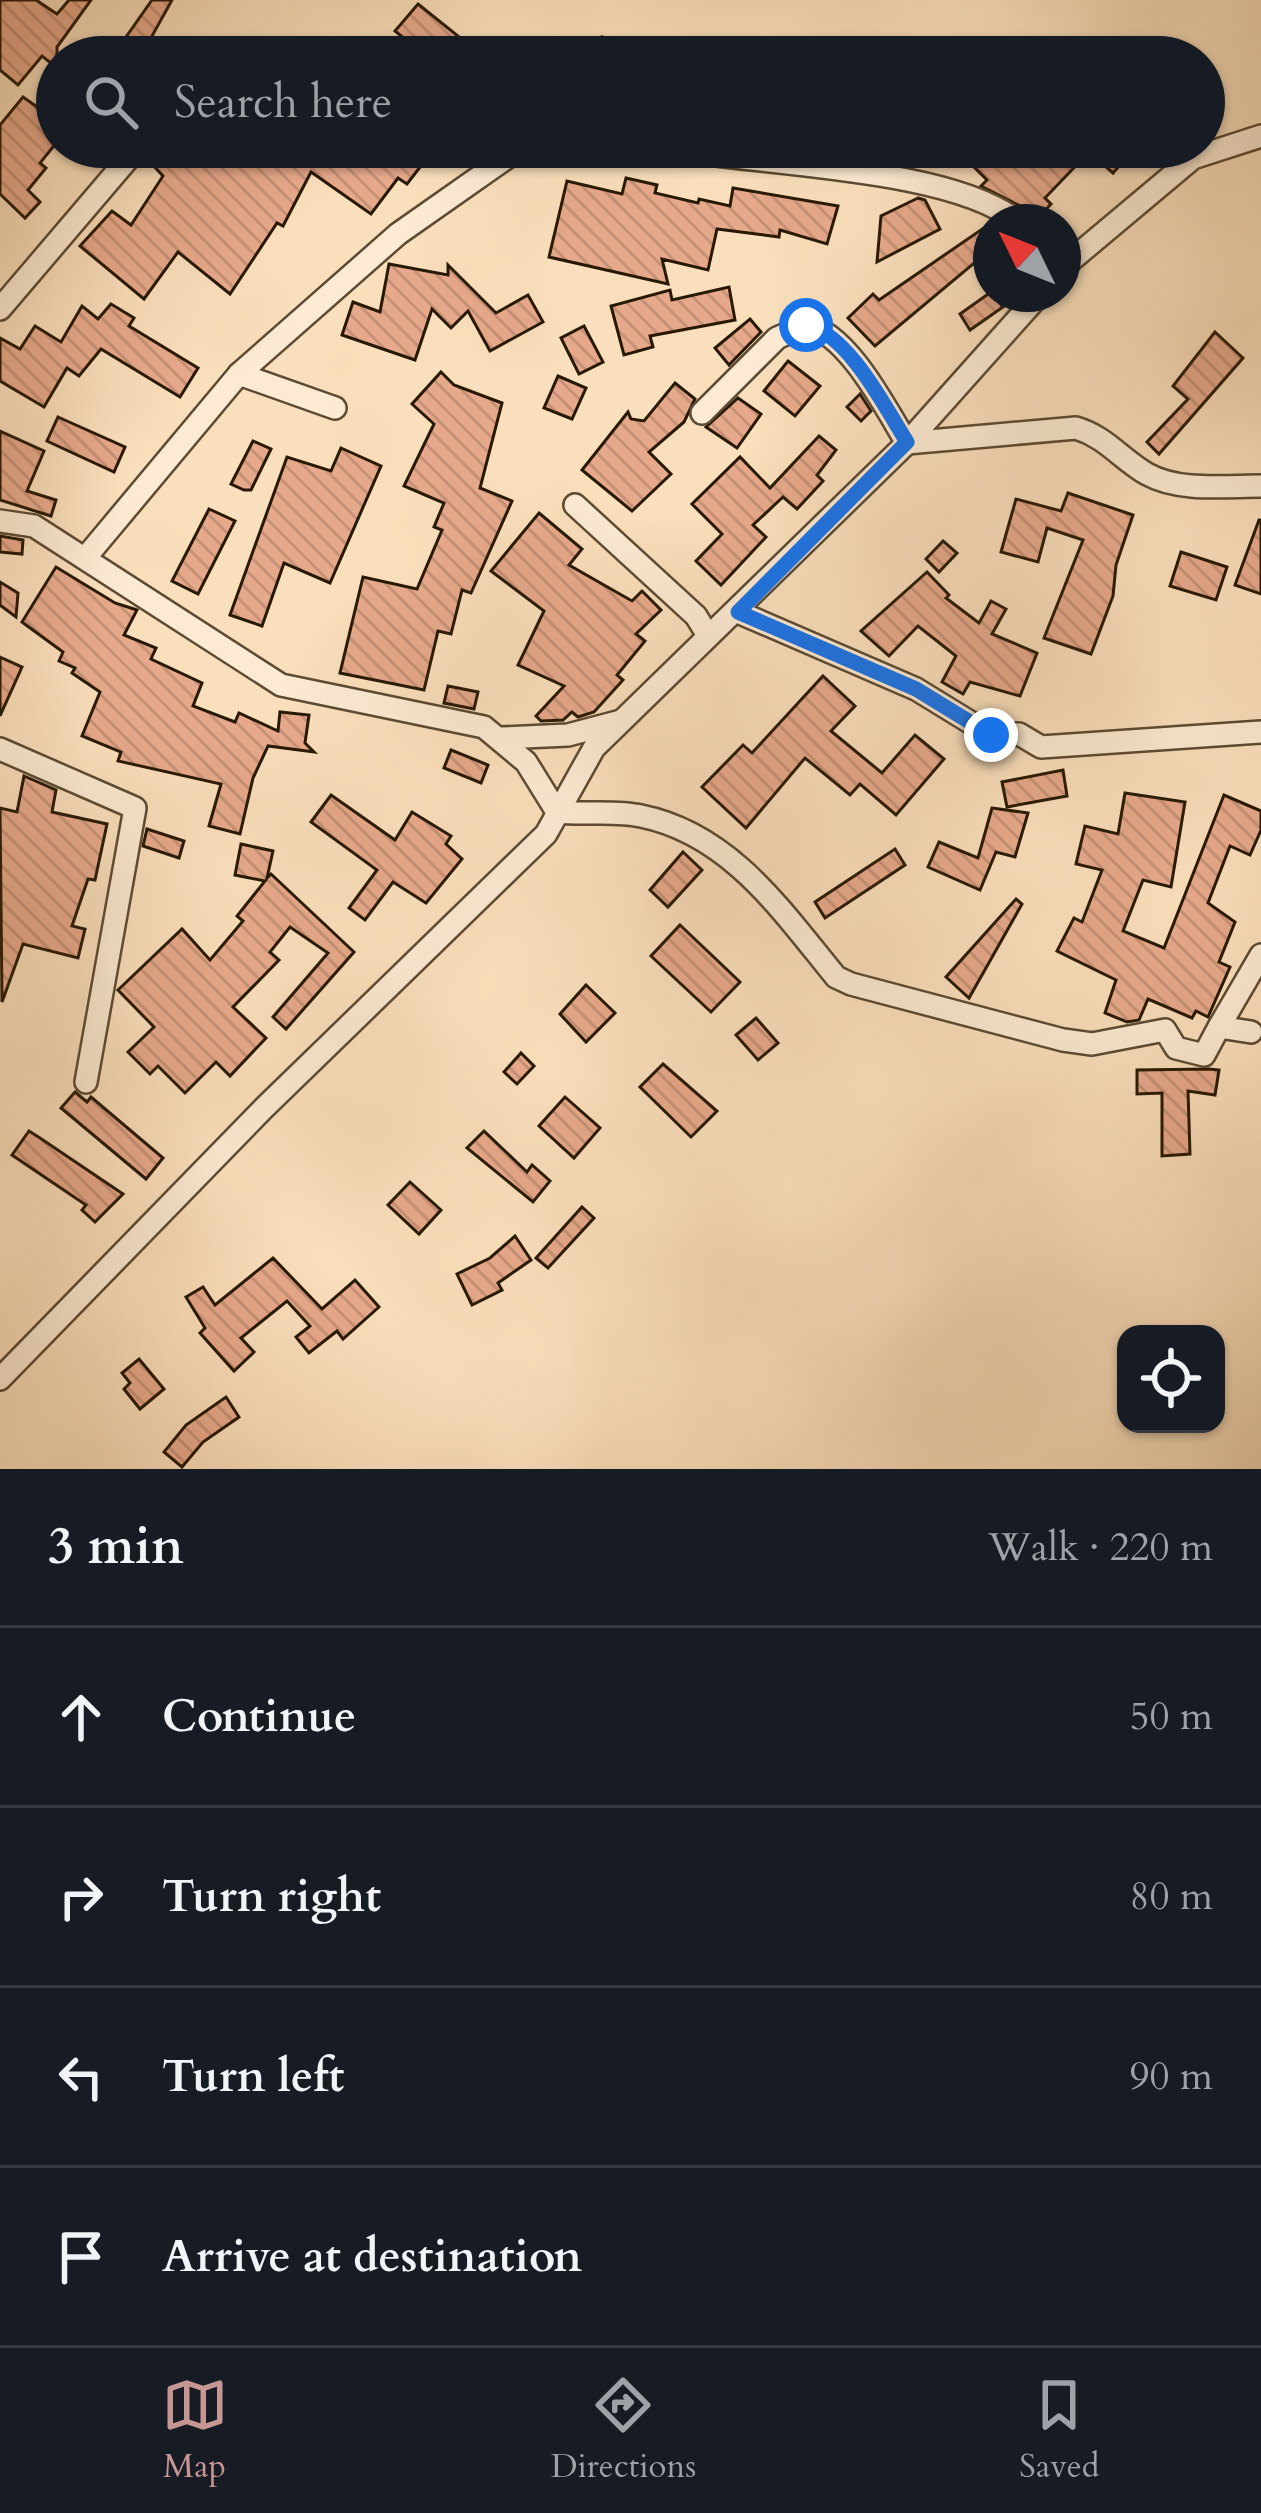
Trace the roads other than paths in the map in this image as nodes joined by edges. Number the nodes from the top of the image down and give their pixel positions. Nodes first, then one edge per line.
1 (1261, 136) edge
2 (1225, 148) edge
3 (120, 168) edge
4 (492, 168) edge
5 (808, 168) edge
6 (1181, 168) edge
7 (994, 204) edge
8 (1081, 252) edge
9 (0, 310) edge
10 (1023, 312) edge
11 (239, 374) junction
12 (334, 408) dead end
13 (702, 413) dead end
14 (907, 442) junction
15 (1261, 486) edge
16 (575, 505) dead end
17 (0, 520) edge
18 (86, 557) junction
19 (738, 612) junction
20 (706, 634) junction
21 (622, 721) junction
22 (1261, 732) edge
23 (502, 738) junction
24 (0, 749) edge
25 (557, 812) junction
26 (1261, 955) edge
27 (1219, 1028) junction
28 (1251, 1032) dead end
29 (86, 1082) dead end
30 (0, 1378) edge

1 - 2 street
3 - 9 street
4 - 11 street
5 - 7 street
6 - 8 street
10 - 14 street
11 - 12 street
11 - 18 street
13 - 14 street
14 - 15 street
14 - 19 street
16 - 20 street
17 - 18 street
18 - 23 street
19 - 20 street
19 - 22 street
20 - 21 street
21 - 23 street
21 - 25 street
23 - 25 street
24 - 29 street
25 - 27 street
25 - 30 street
26 - 27 street
27 - 28 street

